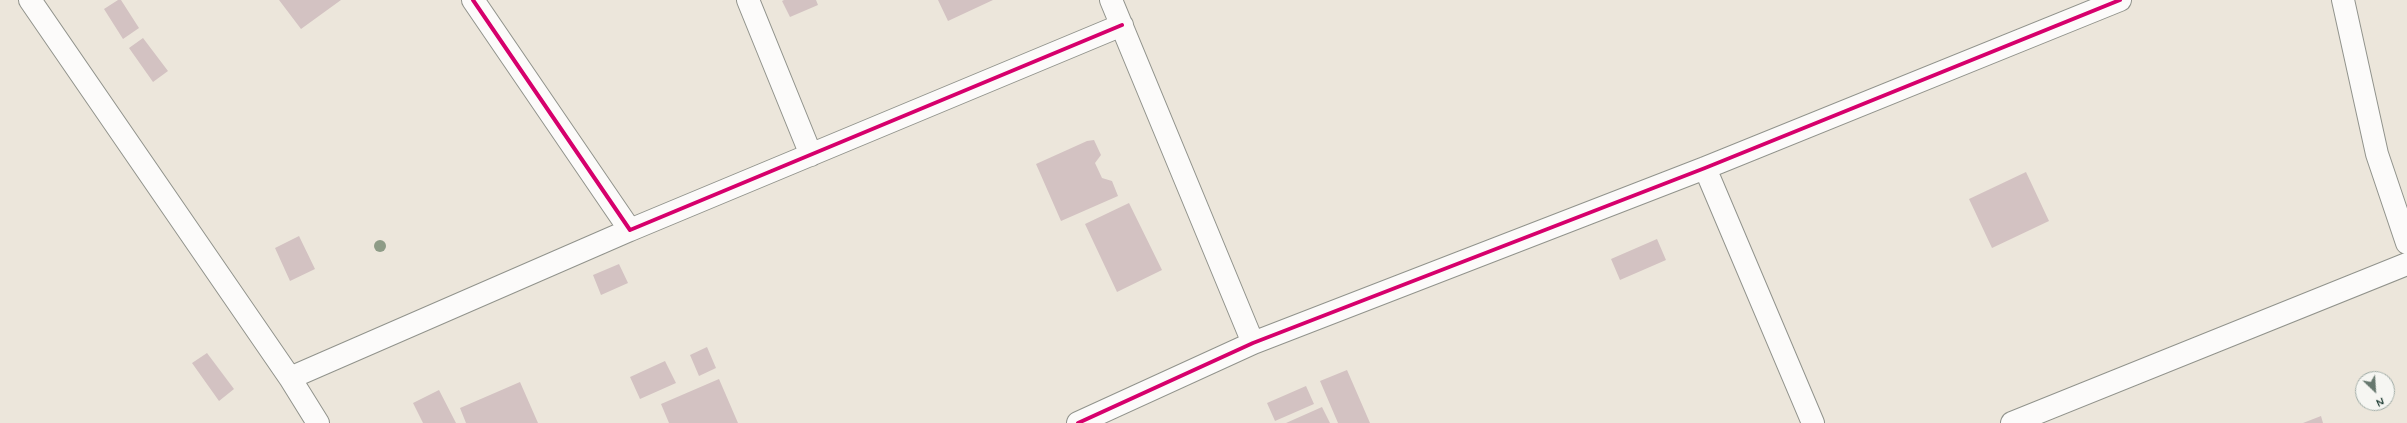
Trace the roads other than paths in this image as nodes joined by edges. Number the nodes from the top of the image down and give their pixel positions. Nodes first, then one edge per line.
1 (30, 0) edge
2 (473, 0) edge
3 (748, 0) edge
4 (1111, 0) edge
5 (2120, 0) edge
6 (2343, 0) edge
7 (1122, 25) junction
8 (811, 155) junction
9 (1705, 168) junction
10 (630, 230) junction
11 (2407, 243) edge
12 (2407, 264) edge
13 (1253, 343) junction
14 (290, 378) junction
15 (318, 423) edge
16 (1078, 423) edge
17 (1813, 423) edge
18 (2012, 423) edge

1 - 14 street
2 - 10 street
3 - 8 street
4 - 7 street
5 - 9 street
6 - 11 street
7 - 8 street
7 - 13 street
8 - 10 street
9 - 13 street
9 - 17 street
10 - 14 street
12 - 18 street
13 - 16 street
14 - 15 street

